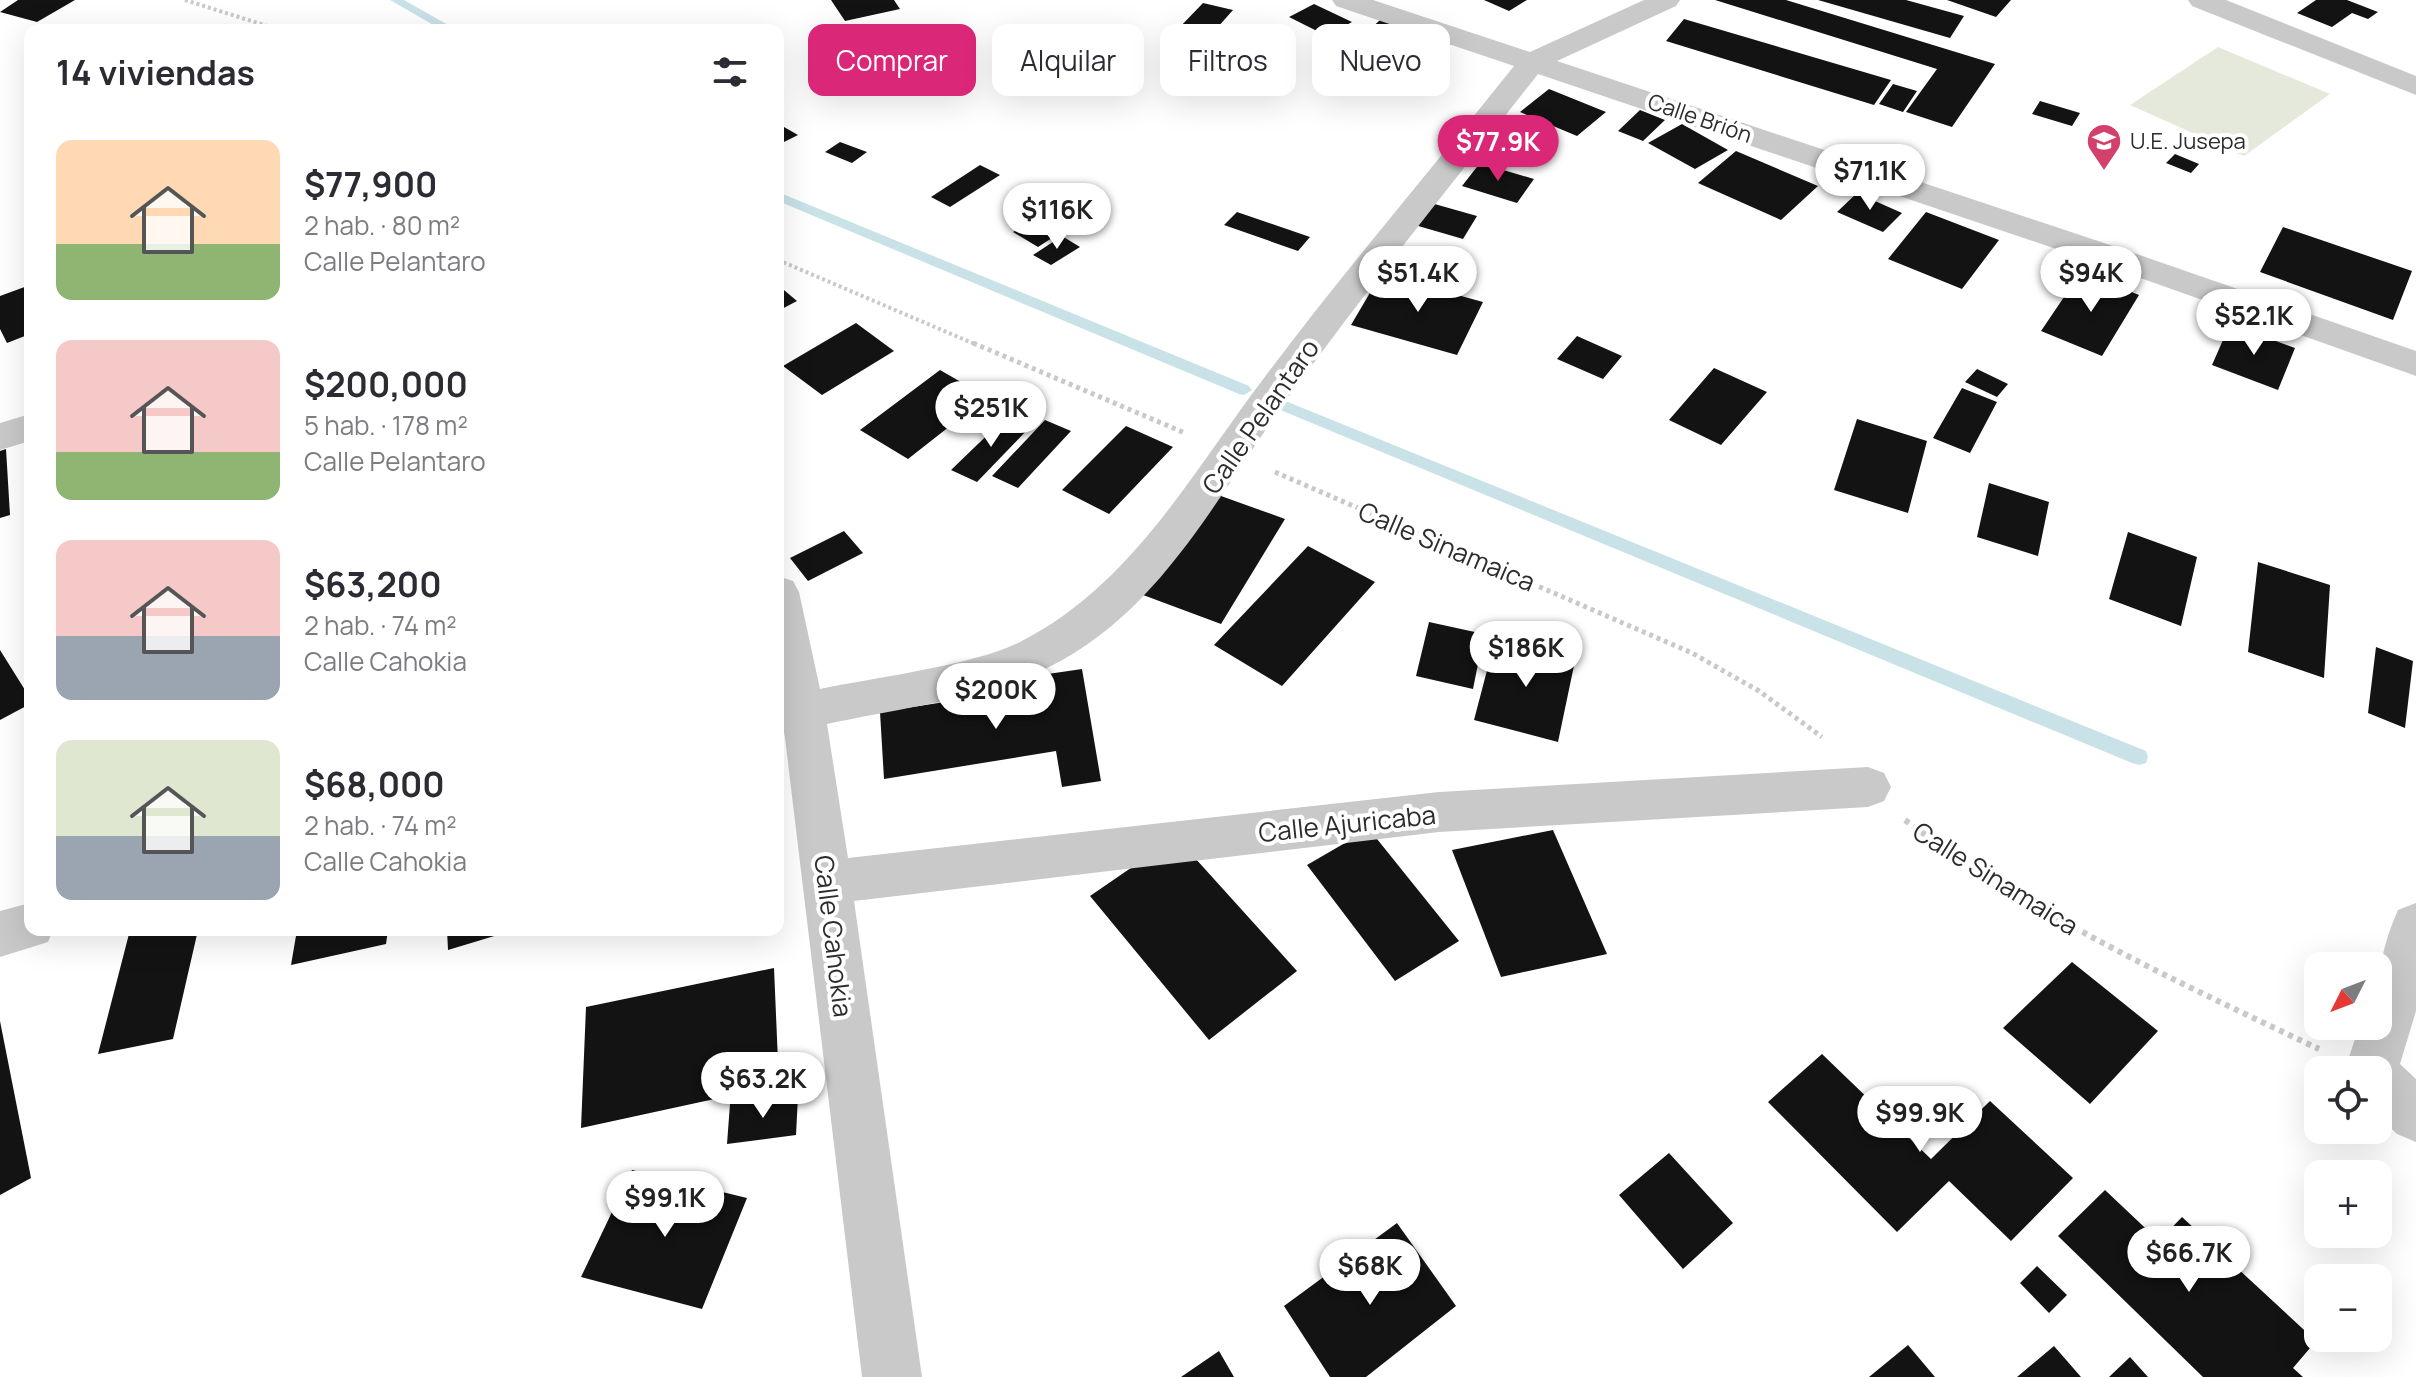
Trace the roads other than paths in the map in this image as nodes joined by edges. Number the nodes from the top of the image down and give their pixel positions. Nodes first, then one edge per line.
1 (1346, 0) edge
2 (1666, 0) edge
3 (2207, 1) edge
4 (1532, 62) junction
5 (2416, 86) edge
6 (2416, 364) edge
7 (24, 429) edge
8 (0, 437) edge
9 (784, 647) edge
10 (791, 712) edge
11 (1868, 787) road end
12 (827, 882) junction
13 (2416, 926) edge
14 (24, 928) edge
15 (0, 934) edge
16 (2376, 1056) edge
17 (2392, 1093) edge
18 (2416, 1115) edge
19 (892, 1377) edge

1 - 4 street, Calle Brión
2 - 4 street, Calle Pelantaro
3 - 5 street
4 - 6 street, Calle Brión
4 - 10 street, Calle Pelantaro
7 - 8 street
9 - 10 street, Calle Cahokia
10 - 12 street, Calle Cahokia
11 - 12 street, Calle Ajuricaba
12 - 19 street, Calle Cahokia
13 - 16 street
14 - 15 street
17 - 18 street

